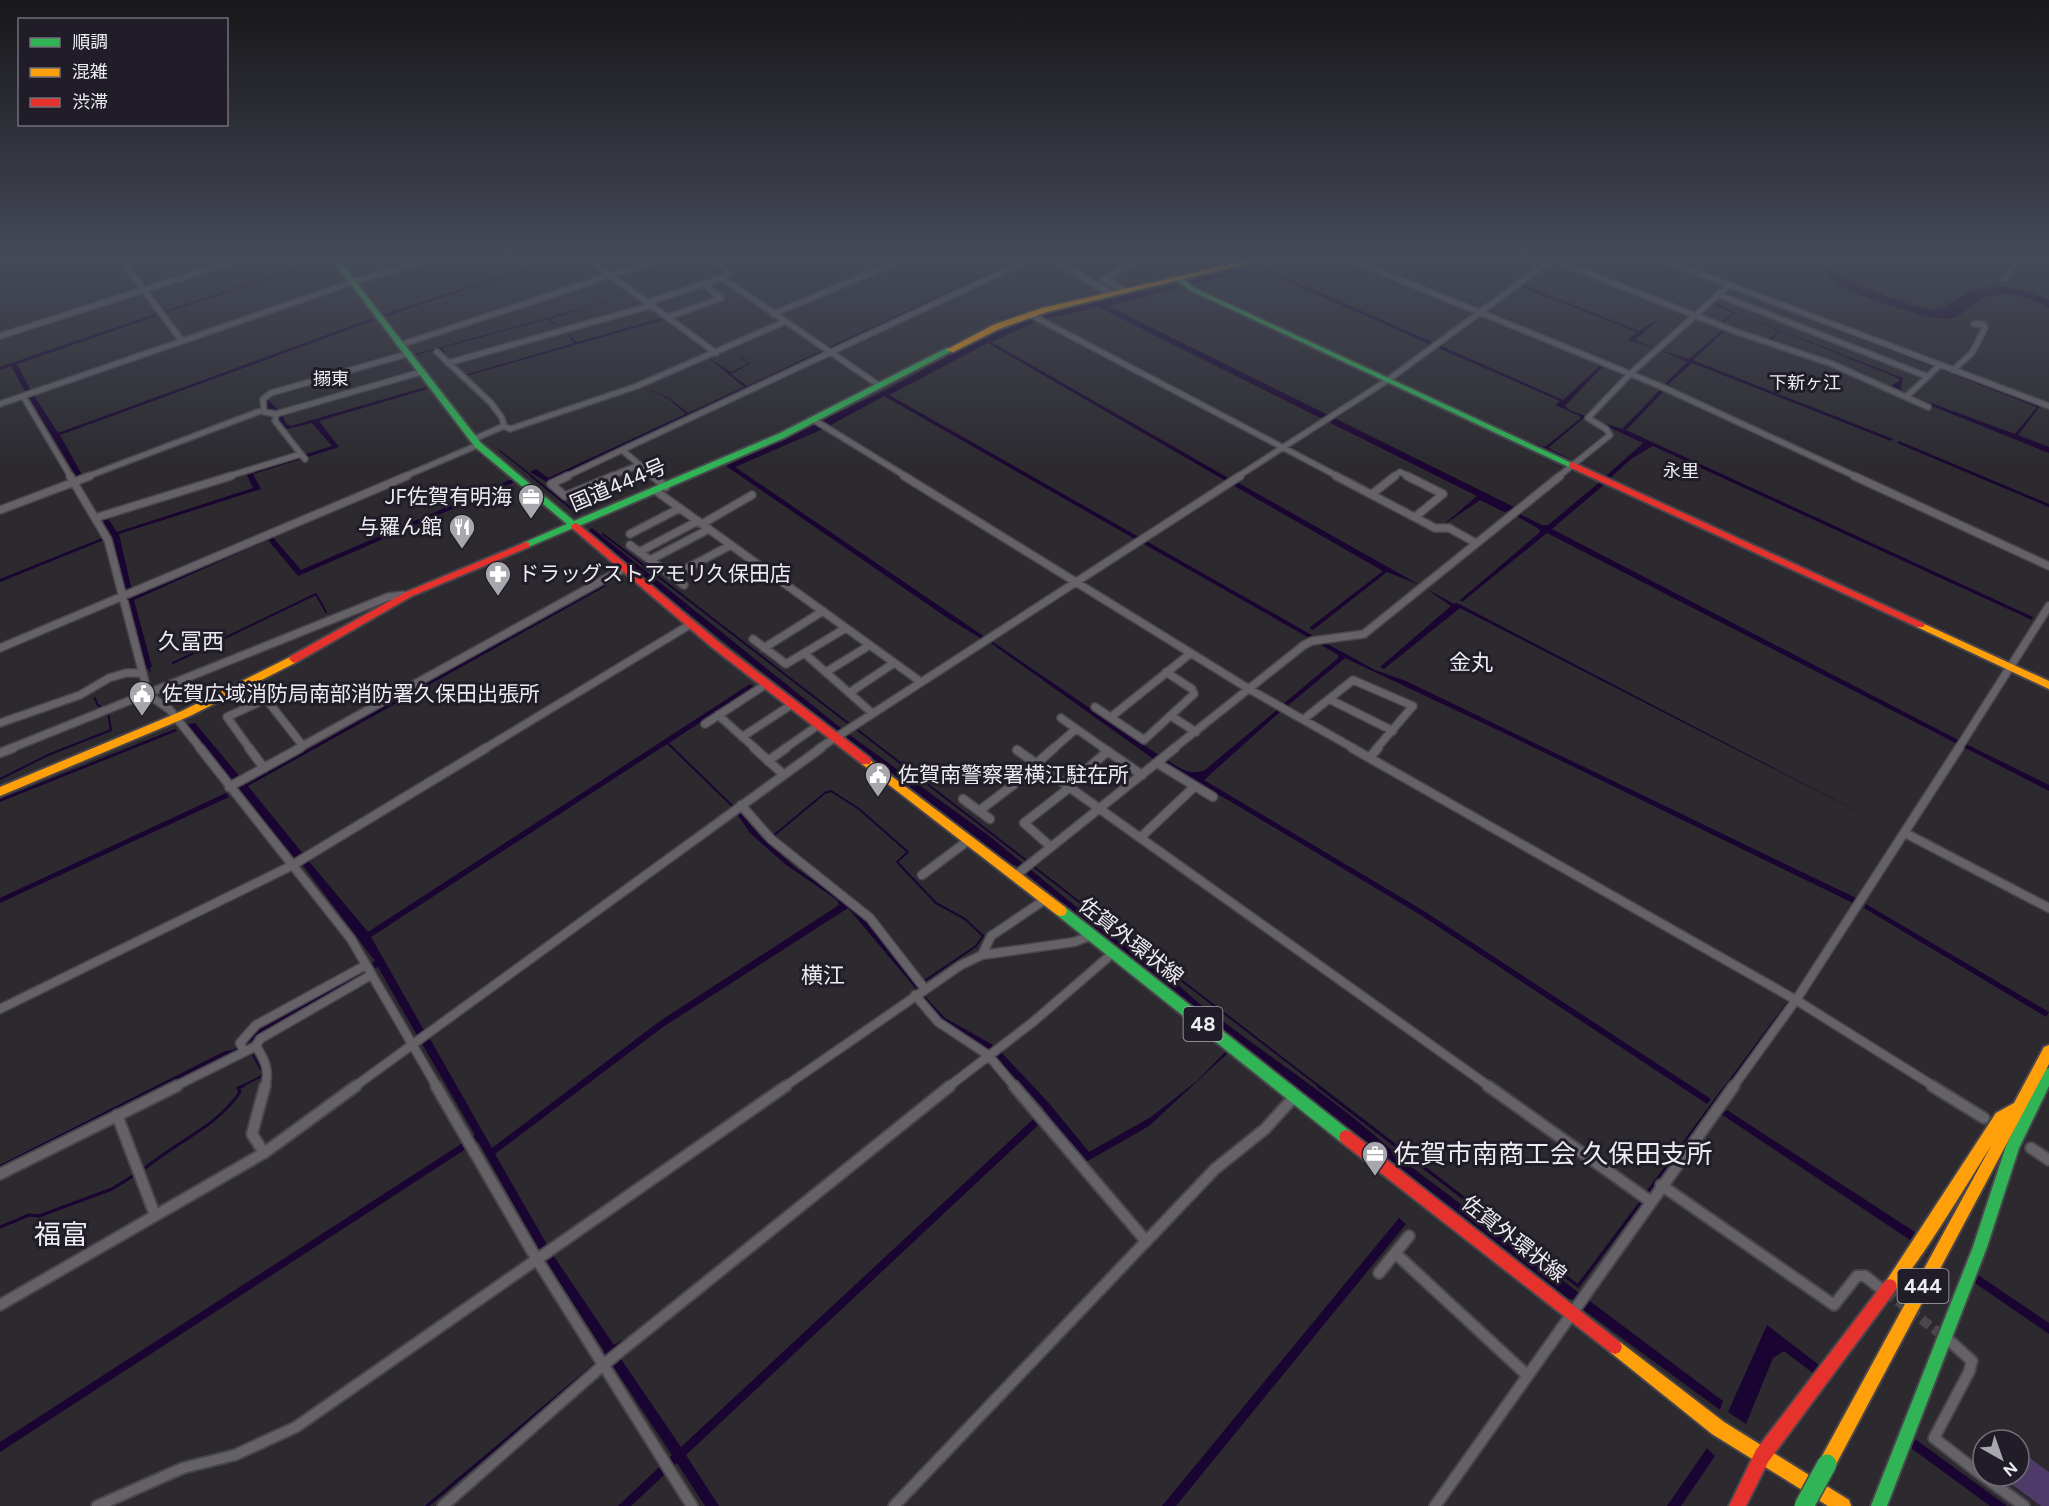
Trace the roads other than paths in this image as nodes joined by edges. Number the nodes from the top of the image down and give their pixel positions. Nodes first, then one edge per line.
1 (24, 328) edge
2 (173, 328) edge
3 (219, 328) edge
4 (388, 328) edge
5 (463, 328) edge
6 (567, 328) edge
7 (684, 328) edge
8 (770, 328) edge
9 (794, 328) edge
10 (881, 328) edge
11 (993, 328) edge
12 (1054, 328) edge
13 (1277, 328) edge
14 (1458, 328) edge
15 (1519, 328) edge
16 (1683, 328) edge
17 (1729, 328) edge
18 (1804, 328) edge
19 (1843, 328) edge
20 (1985, 328) edge
21 (0, 336) edge
22 (182, 341) junction
23 (404, 349) junction
24 (437, 352) dead end
25 (830, 352) junction
26 (716, 353) junction
27 (448, 363) junction
28 (1940, 365) junction
29 (1953, 370) junction
30 (421, 372) junction
31 (1630, 374) junction
32 (1926, 376) junction
33 (1388, 380) junction
34 (880, 386) junction
35 (23, 396) junction
36 (1906, 397) junction
37 (0, 404) edge
38 (2049, 406) edge
39 (1928, 407) dead end
40 (263, 410) junction
41 (276, 414) junction
42 (819, 424) junction
43 (504, 426) junction
44 (476, 442) junction
45 (1283, 448) junction
46 (622, 450) junction
47 (639, 465) junction
48 (1574, 466) junction
49 (73, 482) junction
50 (661, 489) junction
51 (1372, 494) junction
52 (752, 495) dead end
53 (680, 508) junction
54 (0, 510) edge
55 (1415, 517) junction
56 (95, 518) junction
57 (700, 523) junction
58 (575, 526) junction
59 (709, 529) junction
60 (630, 534) dead end
61 (1476, 543) junction
62 (630, 545) dead end
63 (731, 545) junction
64 (639, 552) junction
65 (650, 560) junction
66 (2049, 566) edge
67 (623, 569) junction
68 (672, 576) junction
69 (1075, 582) junction
70 (684, 585) dead end
71 (409, 594) junction
72 (123, 596) junction
73 (2049, 606) edge
74 (823, 611) junction
75 (691, 624) junction
76 (846, 628) junction
77 (753, 639) dead end
78 (870, 645) junction
79 (0, 648) edge
80 (764, 648) junction
81 (804, 653) junction
82 (1191, 653) junction
83 (894, 663) junction
84 (2010, 667) junction
85 (826, 672) junction
86 (1166, 672) junction
87 (141, 673) junction
88 (921, 682) junction
89 (765, 685) junction
90 (2049, 685) edge
91 (1249, 689) junction
92 (849, 693) junction
93 (151, 694) junction
94 (1329, 699) junction
95 (791, 705) junction
96 (1095, 707) dead end
97 (872, 713) junction
98 (718, 715) junction
99 (1172, 716) junction
100 (1111, 717) junction
101 (1061, 718) dead end
102 (176, 719) junction
103 (1304, 720) junction
104 (0, 723) edge
105 (705, 724) dead end
106 (817, 726) junction
107 (1076, 729) junction
108 (1393, 731) junction
109 (1196, 732) junction
110 (742, 737) junction
111 (835, 737) junction
112 (303, 746) junction
113 (1017, 750) dead end
114 (1108, 751) junction
115 (0, 753) edge
116 (1370, 757) junction
117 (768, 761) junction
118 (1157, 763) junction
119 (1037, 765) junction
120 (264, 768) junction
121 (783, 774) junction
122 (1142, 775) junction
123 (232, 785) junction
124 (1068, 787) junction
125 (1194, 787) junction
126 (0, 792) edge
127 (1213, 797) dead end
128 (963, 799) dead end
129 (737, 808) junction
130 (1099, 809) junction
131 (979, 811) junction
132 (990, 819) dead end
133 (1905, 833) junction
134 (1140, 838) junction
135 (969, 840) junction
136 (1051, 847) junction
137 (293, 864) junction
138 (1021, 870) junction
139 (922, 875) dead end
140 (1046, 899) junction
141 (2049, 908) edge
142 (1090, 936) junction
143 (1113, 953) junction
144 (982, 955) junction
145 (366, 965) junction
146 (372, 975) junction
147 (922, 985) junction
148 (915, 995) junction
149 (1796, 1000) junction
150 (0, 1009) edge
151 (415, 1043) junction
152 (256, 1046) junction
153 (242, 1047) junction
154 (2049, 1051) edge
155 (991, 1052) junction
156 (2049, 1071) edge
157 (1294, 1096) junction
158 (2018, 1108) junction
159 (117, 1115) junction
160 (1984, 1118) dead end
161 (2031, 1149) dead end
162 (264, 1153) junction
163 (2049, 1160) edge
164 (0, 1174) edge
165 (1662, 1185) junction
166 (1650, 1201) junction
167 (155, 1215) junction
168 (1409, 1236) dead end
169 (1146, 1241) junction
170 (1395, 1253) junction
171 (536, 1258) junction
172 (1379, 1273) dead end
173 (1881, 1289) tunnel mouth
174 (0, 1305) edge
175 (1574, 1308) junction
176 (1951, 1342) tunnel mouth
177 (605, 1364) junction
178 (1527, 1375) junction
179 (1762, 1456) junction
180 (1971, 1467) edge
181 (1999, 1488) edge
182 (97, 1506) edge
183 (443, 1506) edge
184 (692, 1506) edge
185 (894, 1506) edge
186 (1435, 1506) edge
187 (1737, 1506) edge
188 (1804, 1506) edge
189 (1843, 1506) edge
190 (1879, 1506) edge
191 (2024, 1506) edge

1 - 21 street
2 - 22 street
3 - 22 street
4 - 23 main road, 佐賀外環状線
5 - 23 street
6 - 27 street
7 - 26 street
8 - 26 street
9 - 25 street
10 - 25 street
11 - 34 main road, 国道444号
12 - 45 street
13 - 33 main road
14 - 33 street
15 - 31 street
16 - 31 street
17 - 36 street
18 - 32 street
19 - 28 street
20 - 29 street
22 - 35 street
23 - 30 main road, 佐賀外環状線
23 - 40 street
24 - 27 street
25 - 34 street
25 - 46 street
26 - 43 street
27 - 43 street
28 - 29 street
28 - 32 street
29 - 38 street
30 - 41 street
30 - 44 main road, 佐賀外環状線
31 - 48 street
31 - 66 street
32 - 36 street
33 - 45 street
33 - 48 main road
34 - 42 main road, 国道444号
35 - 37 street
35 - 49 street
36 - 39 street
40 - 41 street
40 - 49 street
41 - 56 street
42 - 50 main road, 国道444号
42 - 69 street
43 - 44 street
44 - 58 main road, 佐賀外環状線
44 - 72 street
45 - 51 street
45 - 69 street
46 - 47 street
46 - 47 street
47 - 50 street
48 - 61 street
48 - 84 main road
49 - 54 street
49 - 56 street
50 - 53 street
50 - 58 main road, 国道444号
51 - 55 street
51 - 55 street
52 - 57 street
53 - 57 street
53 - 60 street
55 - 61 street
56 - 72 street
57 - 59 street
57 - 64 street
58 - 67 main road, 佐賀外環状線 / 48
58 - 71 main road, 国道444号
59 - 63 street
59 - 65 street
61 - 91 street
62 - 64 street
63 - 68 street
63 - 74 street
64 - 65 street
65 - 68 street
67 - 75 main road, 佐賀外環状線 / 48
67 - 112 street
68 - 70 street
69 - 82 street
69 - 88 street
71 - 93 street
71 - 102 main road, 国道444号
72 - 79 street
72 - 87 street
73 - 84 street
74 - 76 street
74 - 80 street
75 - 89 main road, 佐賀外環状線 / 48
75 - 137 street
76 - 78 street
76 - 81 street
77 - 80 street
78 - 83 street
78 - 85 street
80 - 81 street
81 - 85 street
82 - 86 street
82 - 91 street
83 - 88 street
83 - 92 street
84 - 90 main road
84 - 133 street
85 - 92 street
86 - 99 street
86 - 100 street
87 - 93 street
87 - 104 street
88 - 97 street
89 - 95 main road, 佐賀外環状線 / 48
89 - 98 street
91 - 103 street
91 - 109 street
92 - 97 street
93 - 102 street
93 - 115 street
94 - 103 street
94 - 108 street
94 - 108 street
95 - 106 main road, 佐賀外環状線 / 48
95 - 110 street
96 - 100 street
97 - 111 street
98 - 105 street
98 - 110 street
99 - 100 street
99 - 109 street
101 - 107 street
102 - 123 street
102 - 126 main road, 国道444号
103 - 116 street
106 - 111 main road, 佐賀外環状線 / 48
106 - 117 street
107 - 114 street
107 - 119 street
108 - 116 street
109 - 118 street
110 - 117 street
111 - 121 street
111 - 135 main road, 佐賀外環状線 / 48
112 - 120 street
112 - 120 street
113 - 119 street
114 - 122 street
114 - 124 street
116 - 149 street
117 - 121 street
118 - 122 street
118 - 125 street
119 - 124 street
119 - 131 street
120 - 123 street
121 - 129 street
122 - 130 street
123 - 137 street
124 - 130 street
124 - 136 street
125 - 127 street
125 - 134 street
128 - 131 street
129 - 147 street
129 - 151 street
130 - 134 street
130 - 136 street
131 - 132 street
133 - 141 street
133 - 149 street
134 - 166 street
135 - 138 main road, 佐賀外環状線 / 48
135 - 139 street
136 - 138 street
137 - 145 street
137 - 150 street
138 - 140 main road, 佐賀外環状線 / 48
140 - 142 main road, 佐賀外環状線 / 48
140 - 144 street
142 - 143 main road, 佐賀外環状線 / 48
142 - 144 street
143 - 155 street
143 - 157 main road, 佐賀外環状線 / 48
144 - 147 street
145 - 146 street
145 - 153 street
146 - 151 street
146 - 152 street
147 - 148 street
148 - 155 street
148 - 171 street
149 - 160 street
149 - 165 street
151 - 162 street
151 - 171 street
152 - 153 street
152 - 162 street
153 - 159 street
154 - 158 main road, 444
155 - 169 street
155 - 177 street
156 - 190 main road
157 - 169 street
157 - 175 main road, 佐賀外環状線 / 48
158 - 179 main road
158 - 188 main road, 444, bridge
159 - 164 street
159 - 167 street
161 - 163 street
162 - 167 street
165 - 166 street
165 - 173 street
166 - 175 street
167 - 174 street
168 - 170 street
169 - 185 street
170 - 172 street
170 - 178 street
171 - 177 street
171 - 182 street
175 - 178 street
175 - 179 main road, 佐賀外環状線 / 48
176 - 180 street
177 - 183 street
177 - 184 street
178 - 186 street
179 - 187 main road
179 - 189 main road, 佐賀外環状線 / 48
181 - 191 street

